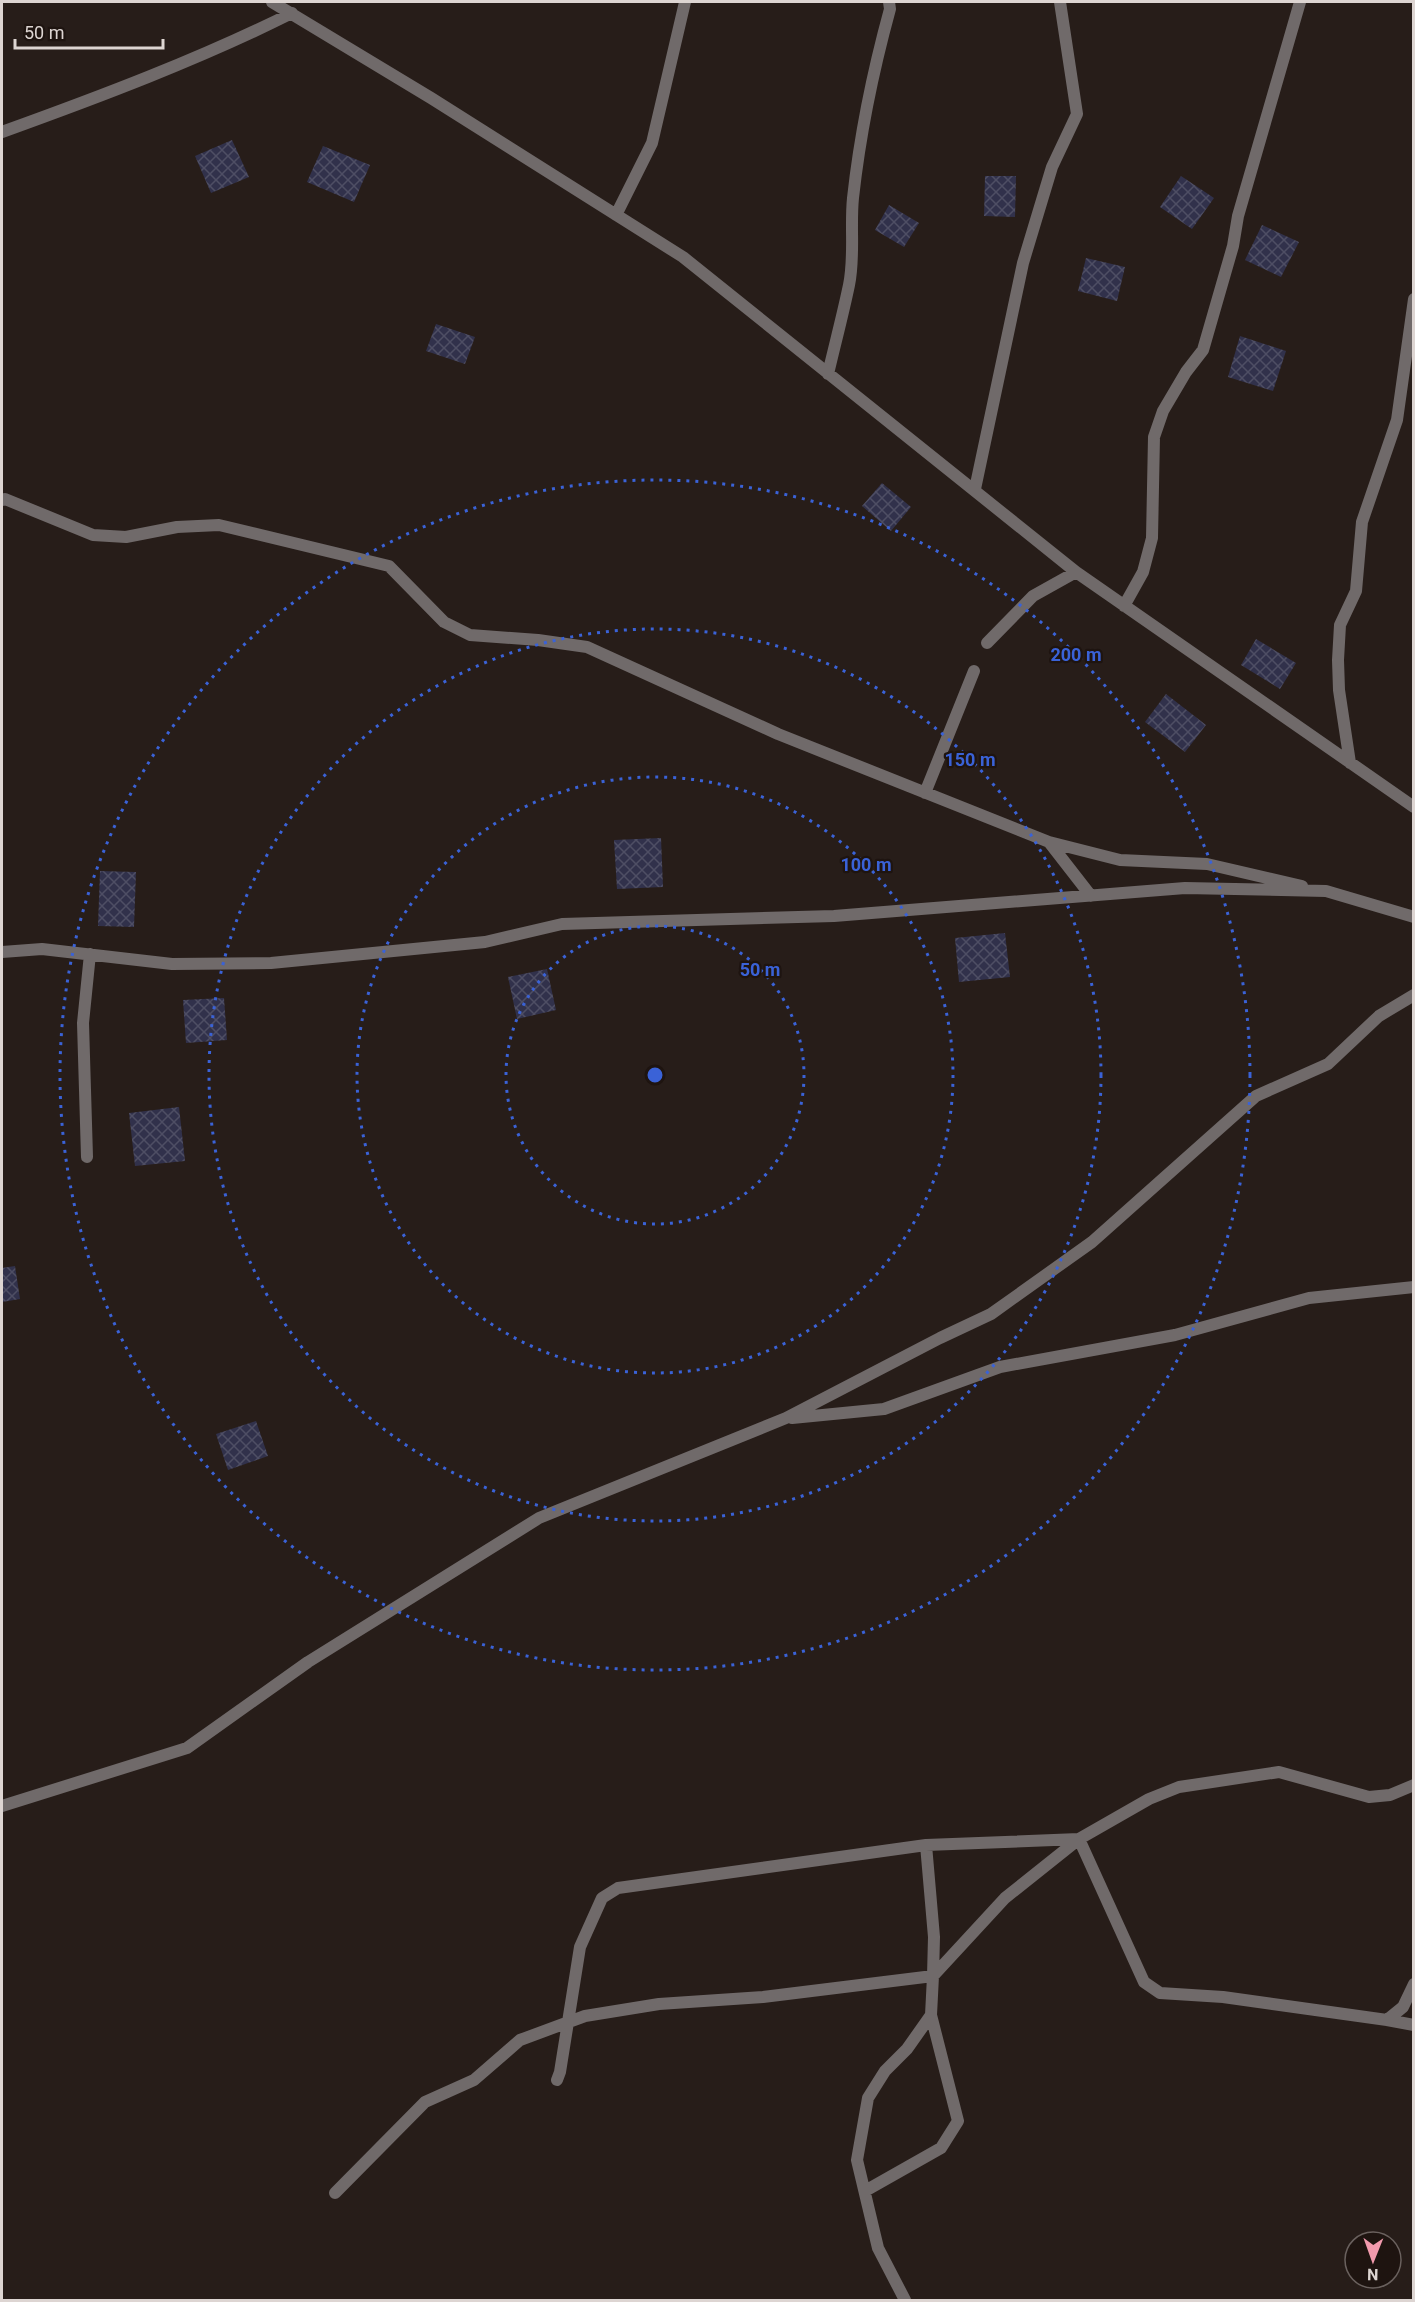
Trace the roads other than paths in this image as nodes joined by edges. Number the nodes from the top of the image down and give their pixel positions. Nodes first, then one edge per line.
1 (272, 2) edge
2 (685, 2) edge
3 (889, 2) edge
4 (1060, 2) edge
5 (1300, 2) edge
6 (292, 13) junction
7 (2, 132) edge
8 (616, 215) junction
9 (1413, 299) edge
10 (1413, 313) edge
11 (828, 374) junction
12 (975, 489) junction
13 (2, 500) edge
14 (1076, 572) junction
15 (1124, 606) junction
16 (987, 643) dead end
17 (974, 671) dead end
18 (1350, 764) junction
19 (925, 793) junction
20 (1413, 807) edge
21 (1049, 842) junction
22 (1326, 891) junction
23 (1091, 896) junction
24 (1413, 917) edge
25 (2, 952) edge
26 (90, 954) junction
27 (1413, 995) edge
28 (87, 1157) dead end
29 (1413, 1287) edge
30 (786, 1418) junction
31 (1413, 1785) edge
32 (2, 1806) edge
33 (1078, 1839) junction
34 (926, 1845) junction
35 (933, 1976) junction
36 (1413, 1984) edge
37 (931, 2015) junction
38 (1387, 2020) junction
39 (567, 2022) junction
40 (1413, 2025) edge
41 (557, 2080) dead end
42 (865, 2191) junction
43 (335, 2193) dead end
44 (904, 2301) edge

1 - 6 street
2 - 8 street
3 - 11 street
4 - 12 street
5 - 15 street
6 - 7 street
6 - 8 street
8 - 11 street
9 - 10 street
10 - 18 street
11 - 12 street
12 - 14 street
13 - 19 street
14 - 15 street
14 - 16 street
15 - 18 street
17 - 19 street
18 - 20 street
19 - 21 street
21 - 22 street
21 - 23 street
22 - 23 street
22 - 24 street
23 - 26 street
25 - 26 street
26 - 28 street
27 - 30 street
29 - 30 street
30 - 32 street
31 - 33 street
33 - 34 street
33 - 35 street
33 - 38 street
34 - 35 street
34 - 39 street
35 - 37 street
35 - 39 street
36 - 38 street
37 - 42 street
37 - 42 street
38 - 40 street
39 - 41 street
39 - 43 street
42 - 44 street

